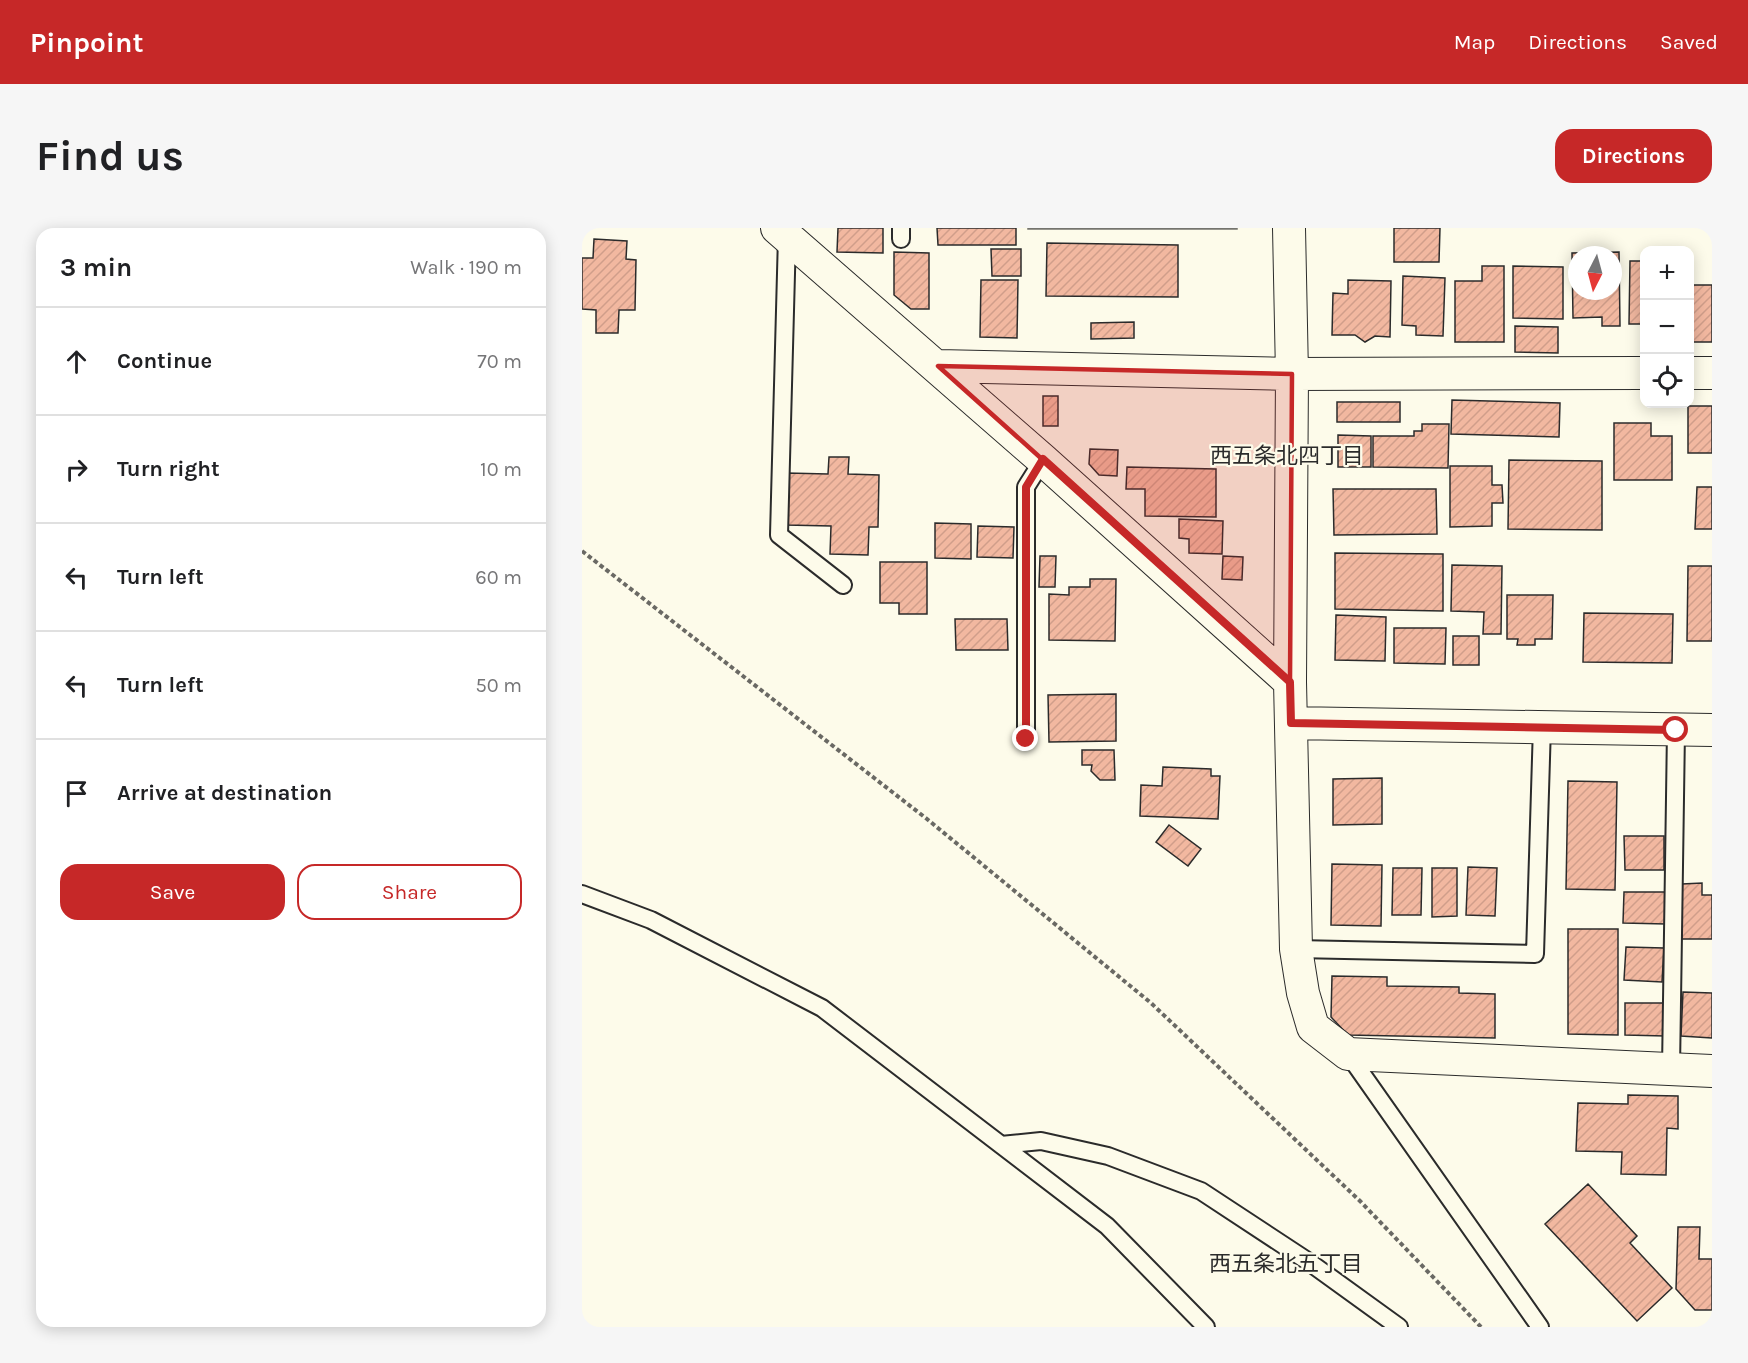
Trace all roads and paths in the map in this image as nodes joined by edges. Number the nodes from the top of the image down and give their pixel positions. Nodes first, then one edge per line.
1 (1289, 228) edge
2 (782, 232) edge
3 (938, 366) junction
4 (1694, 373) edge
5 (1712, 373) edge
6 (1292, 374) junction
7 (1640, 374) edge
8 (1043, 459) junction
9 (582, 551) edge
10 (843, 585) dead end
11 (1290, 682) junction
12 (1291, 723) junction
13 (1542, 726) junction
14 (1676, 730) junction
15 (1712, 730) edge
16 (1026, 739) dead end
17 (582, 894) edge
18 (1296, 949) junction
19 (1348, 1054) junction
20 (1671, 1069) junction
21 (1712, 1071) edge
22 (1000, 1145) junction
23 (1206, 1327) edge
24 (1399, 1327) edge
25 (1482, 1327) edge
26 (1540, 1327) edge

1 - 6 street
2 - 3 street
2 - 10 lane
3 - 6 street
3 - 8 street
4 - 5 street
6 - 7 street
6 - 11 street
8 - 11 street
8 - 16 lane
9 - 25 path
11 - 12 street
12 - 13 street
12 - 18 street
13 - 14 street
13 - 18 lane
14 - 15 street
14 - 20 lane
17 - 22 lane
18 - 19 street
19 - 20 street
19 - 26 lane
20 - 21 street
22 - 23 lane
22 - 24 lane

